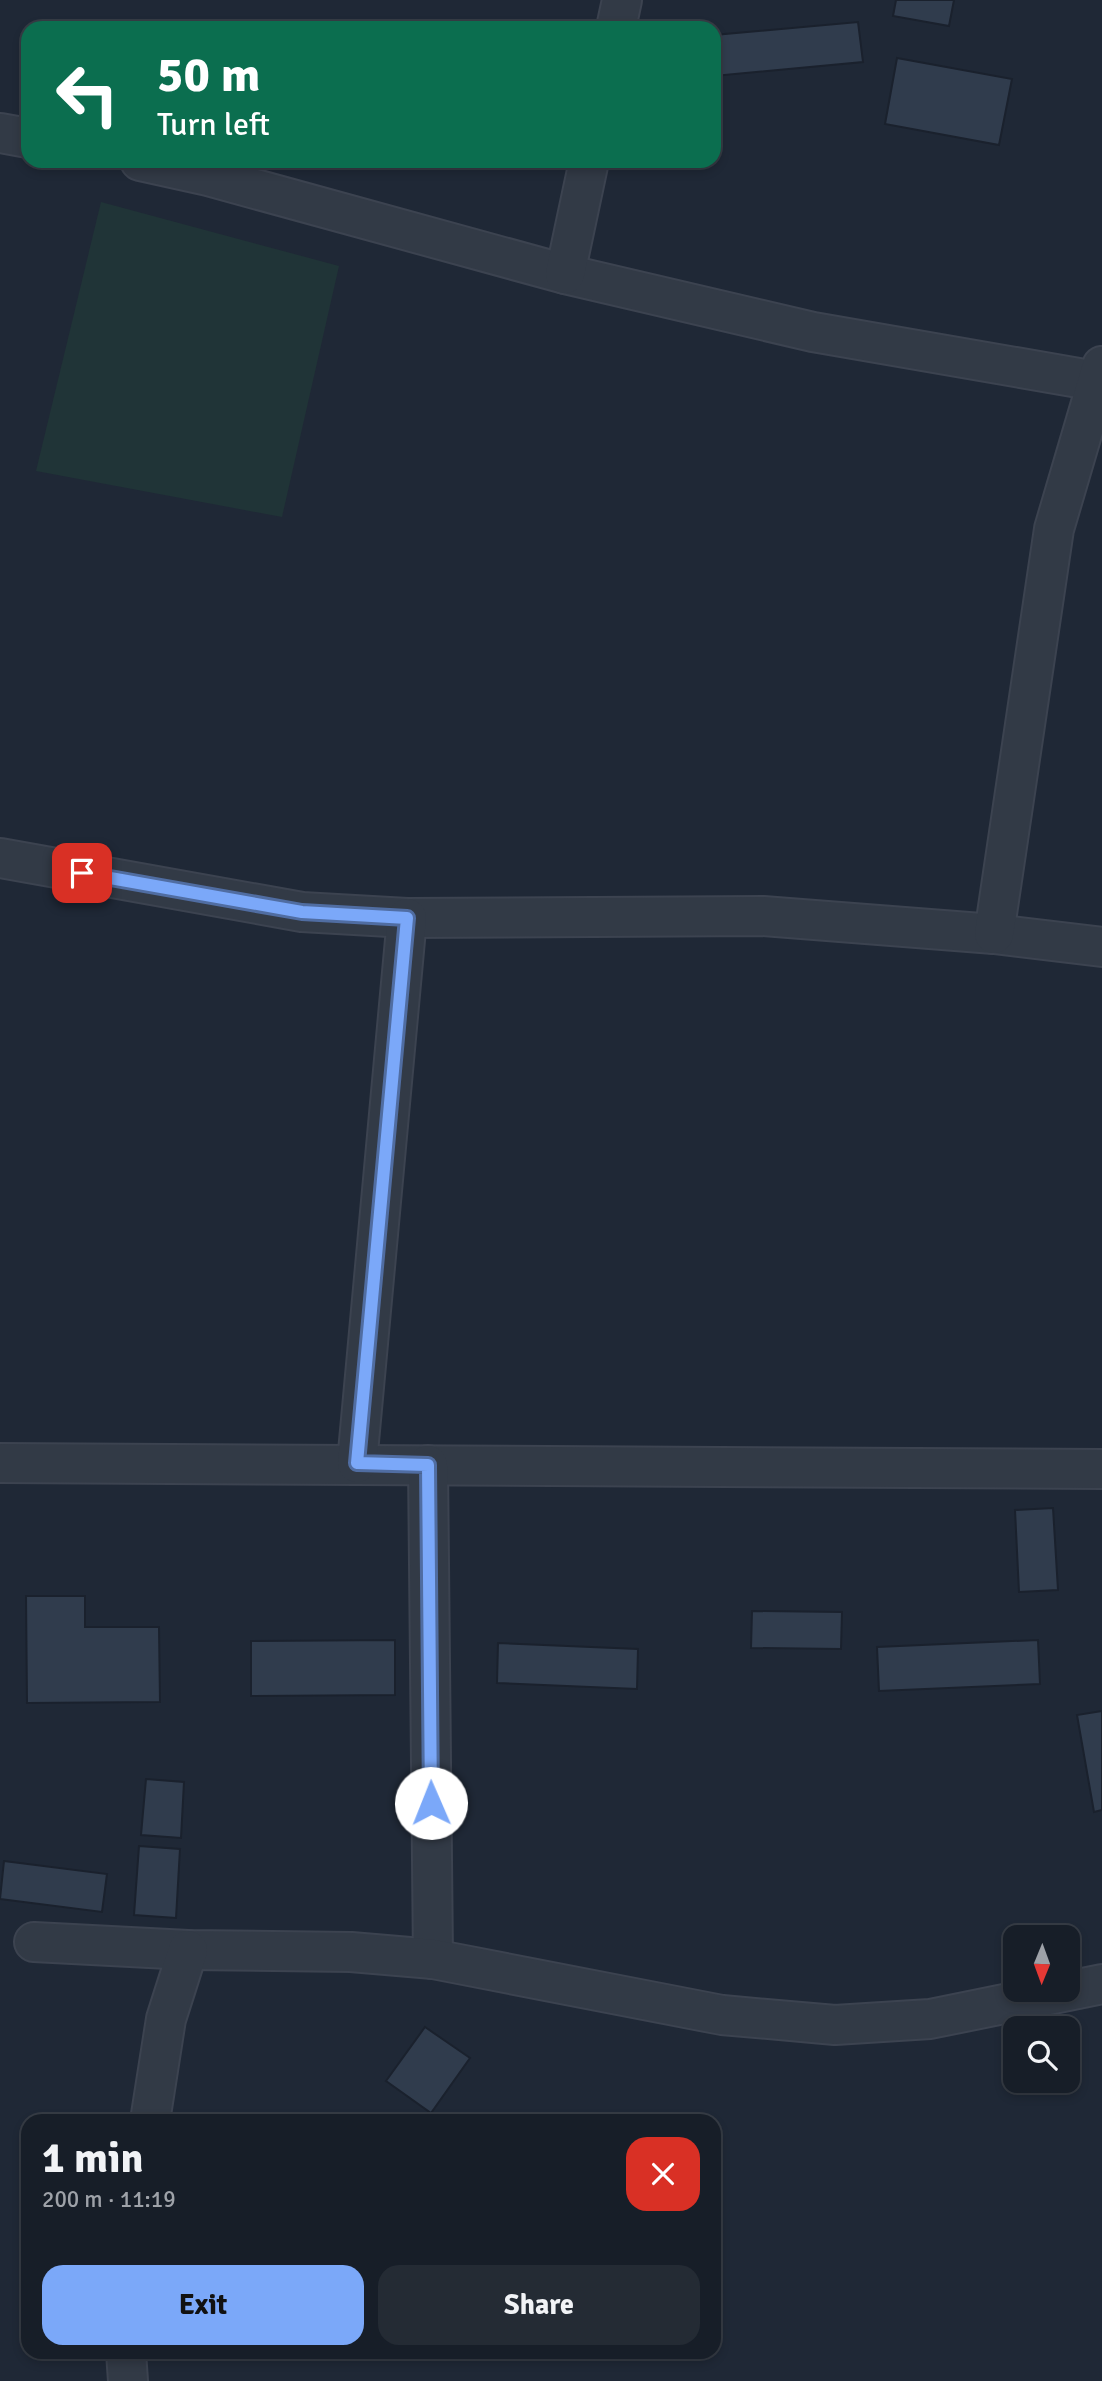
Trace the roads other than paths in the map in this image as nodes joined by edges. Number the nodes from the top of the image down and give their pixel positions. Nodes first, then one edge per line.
1 (622, 0) edge
2 (618, 21) edge
3 (0, 133) edge
4 (21, 137) edge
5 (172, 168) edge
6 (588, 168) edge
7 (565, 274) junction
8 (1100, 377) edge
9 (0, 858) edge
10 (407, 918) junction
11 (994, 934) junction
12 (1102, 947) edge
13 (0, 1463) edge
14 (357, 1463) junction
15 (428, 1465) junction
16 (1102, 1469) edge
17 (34, 1942) dead end
18 (188, 1950) junction
19 (433, 1959) junction
20 (1102, 1984) edge
21 (151, 2114) edge
22 (126, 2359) edge
23 (128, 2381) edge

1 - 2 street
3 - 4 street
5 - 7 street
6 - 7 street
7 - 8 street
8 - 11 street
9 - 10 street
10 - 11 street
10 - 14 street
11 - 12 street
13 - 14 street
14 - 15 street
15 - 16 street
15 - 19 street
17 - 18 street
18 - 19 street
18 - 21 street
19 - 20 street
22 - 23 street

